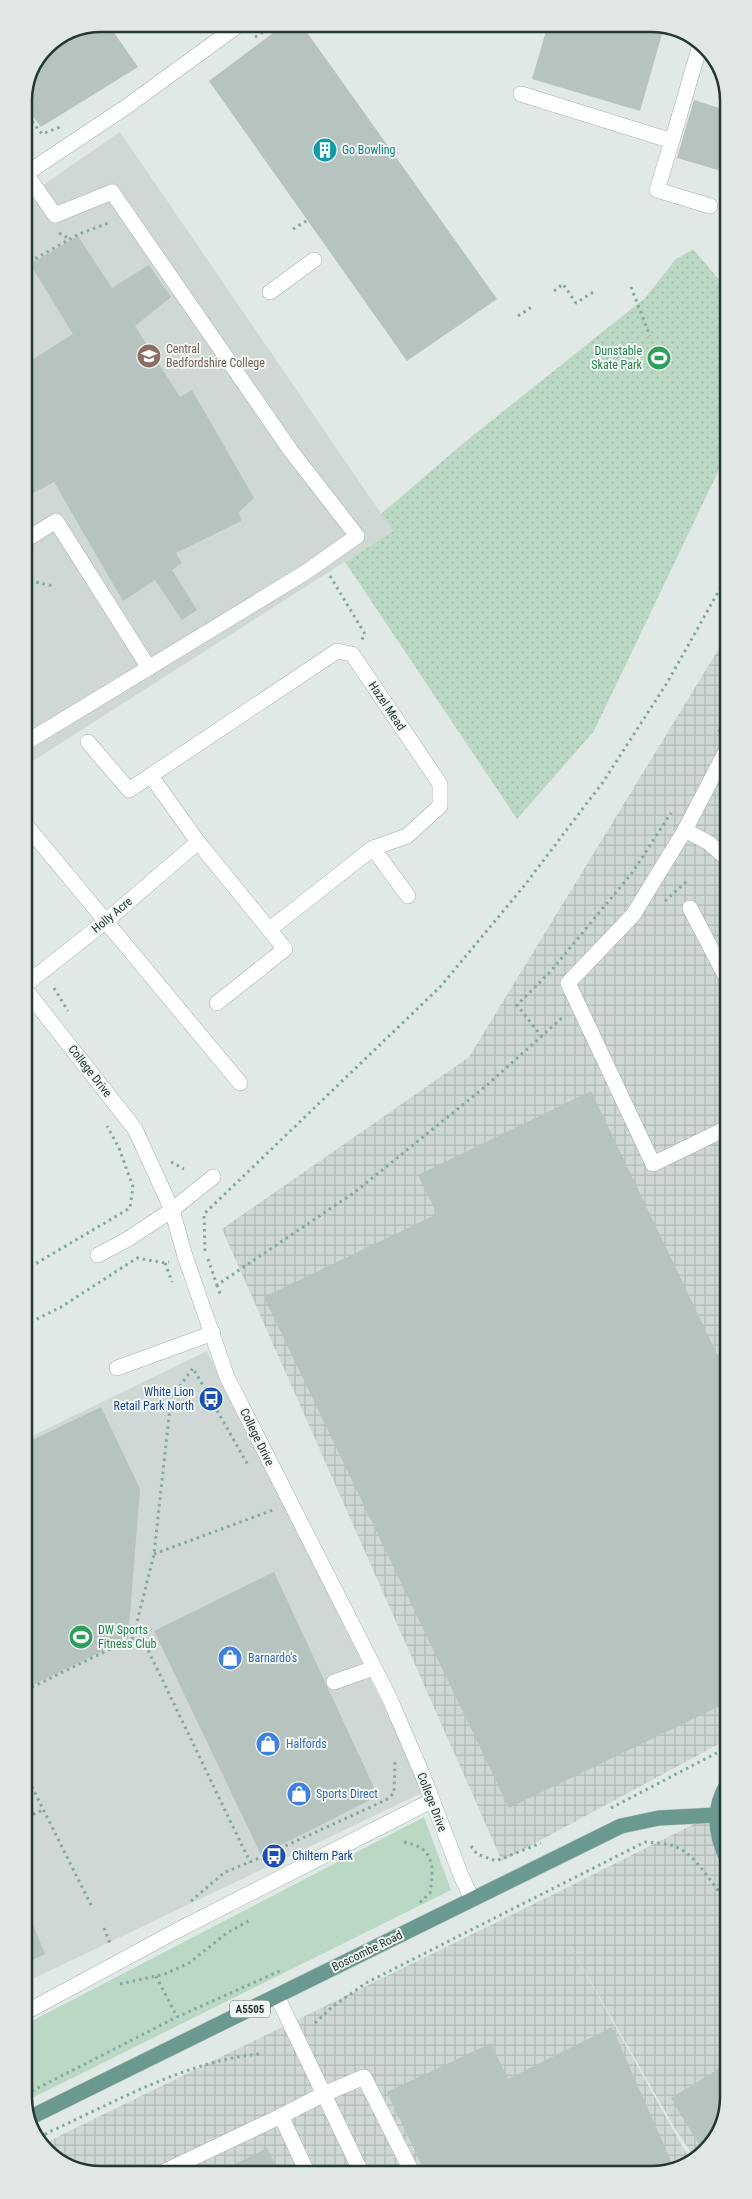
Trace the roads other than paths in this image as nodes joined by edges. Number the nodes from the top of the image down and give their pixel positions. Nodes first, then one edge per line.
1 (229, 32) edge
2 (698, 52) edge
3 (521, 94) dead end
4 (672, 141) junction
5 (32, 168) edge
6 (32, 183) edge
7 (710, 206) dead end
8 (314, 260) dead end
9 (270, 292) dead end
10 (32, 536) edge
11 (149, 668) junction
12 (32, 739) edge
13 (88, 742) dead end
14 (720, 746) edge
15 (151, 776) junction
16 (685, 830) junction
17 (32, 832) edge
18 (198, 842) junction
19 (373, 848) junction
20 (720, 853) edge
21 (408, 896) dead end
22 (690, 908) dead end
23 (106, 921) junction
24 (270, 929) junction
25 (720, 966) edge
26 (32, 981) edge
27 (32, 996) edge
28 (217, 1003) dead end
29 (240, 1083) dead end
30 (720, 1131) edge
31 (213, 1177) dead end
32 (172, 1210) junction
33 (98, 1254) dead end
34 (213, 1333) junction
35 (117, 1368) dead end
36 (374, 1668) junction
37 (334, 1682) dead end
38 (720, 1800) edge
39 (431, 1801) junction
40 (716, 1815) junction
41 (720, 1843) edge
42 (472, 1899) junction
43 (277, 1996) junction
44 (32, 2009) edge
45 (324, 2094) junction
46 (35, 2116) edge
47 (281, 2116) junction
48 (176, 2166) edge
49 (304, 2166) edge
50 (358, 2166) edge
51 (409, 2166) edge

1 - 5 street
2 - 4 street
3 - 4 street
4 - 7 street
6 - 11 street
8 - 9 street
10 - 11 street
11 - 12 street
13 - 15 street
14 - 16 street
15 - 18 street
15 - 19 street, Hazel Mead
16 - 20 street
16 - 30 street
17 - 23 street
18 - 23 street, Holly Acre
18 - 24 street
19 - 21 street
19 - 24 street, Hazel Mead
22 - 25 street
23 - 26 street, Holly Acre
23 - 29 street
24 - 28 street
27 - 32 street, College Drive
31 - 32 street
32 - 33 street
32 - 34 street, College Drive
34 - 35 street
34 - 36 street, College Drive
36 - 37 street
36 - 39 street, College Drive
38 - 40 main road
39 - 42 street, College Drive
39 - 44 street
40 - 41 main road
40 - 42 main road, Boscombe Road / A5505
42 - 43 main road, Boscombe Road / A5505
43 - 45 street
43 - 46 main road, Boscombe Road / A5505
45 - 47 street
45 - 50 street
45 - 51 street
47 - 48 street
47 - 49 street

